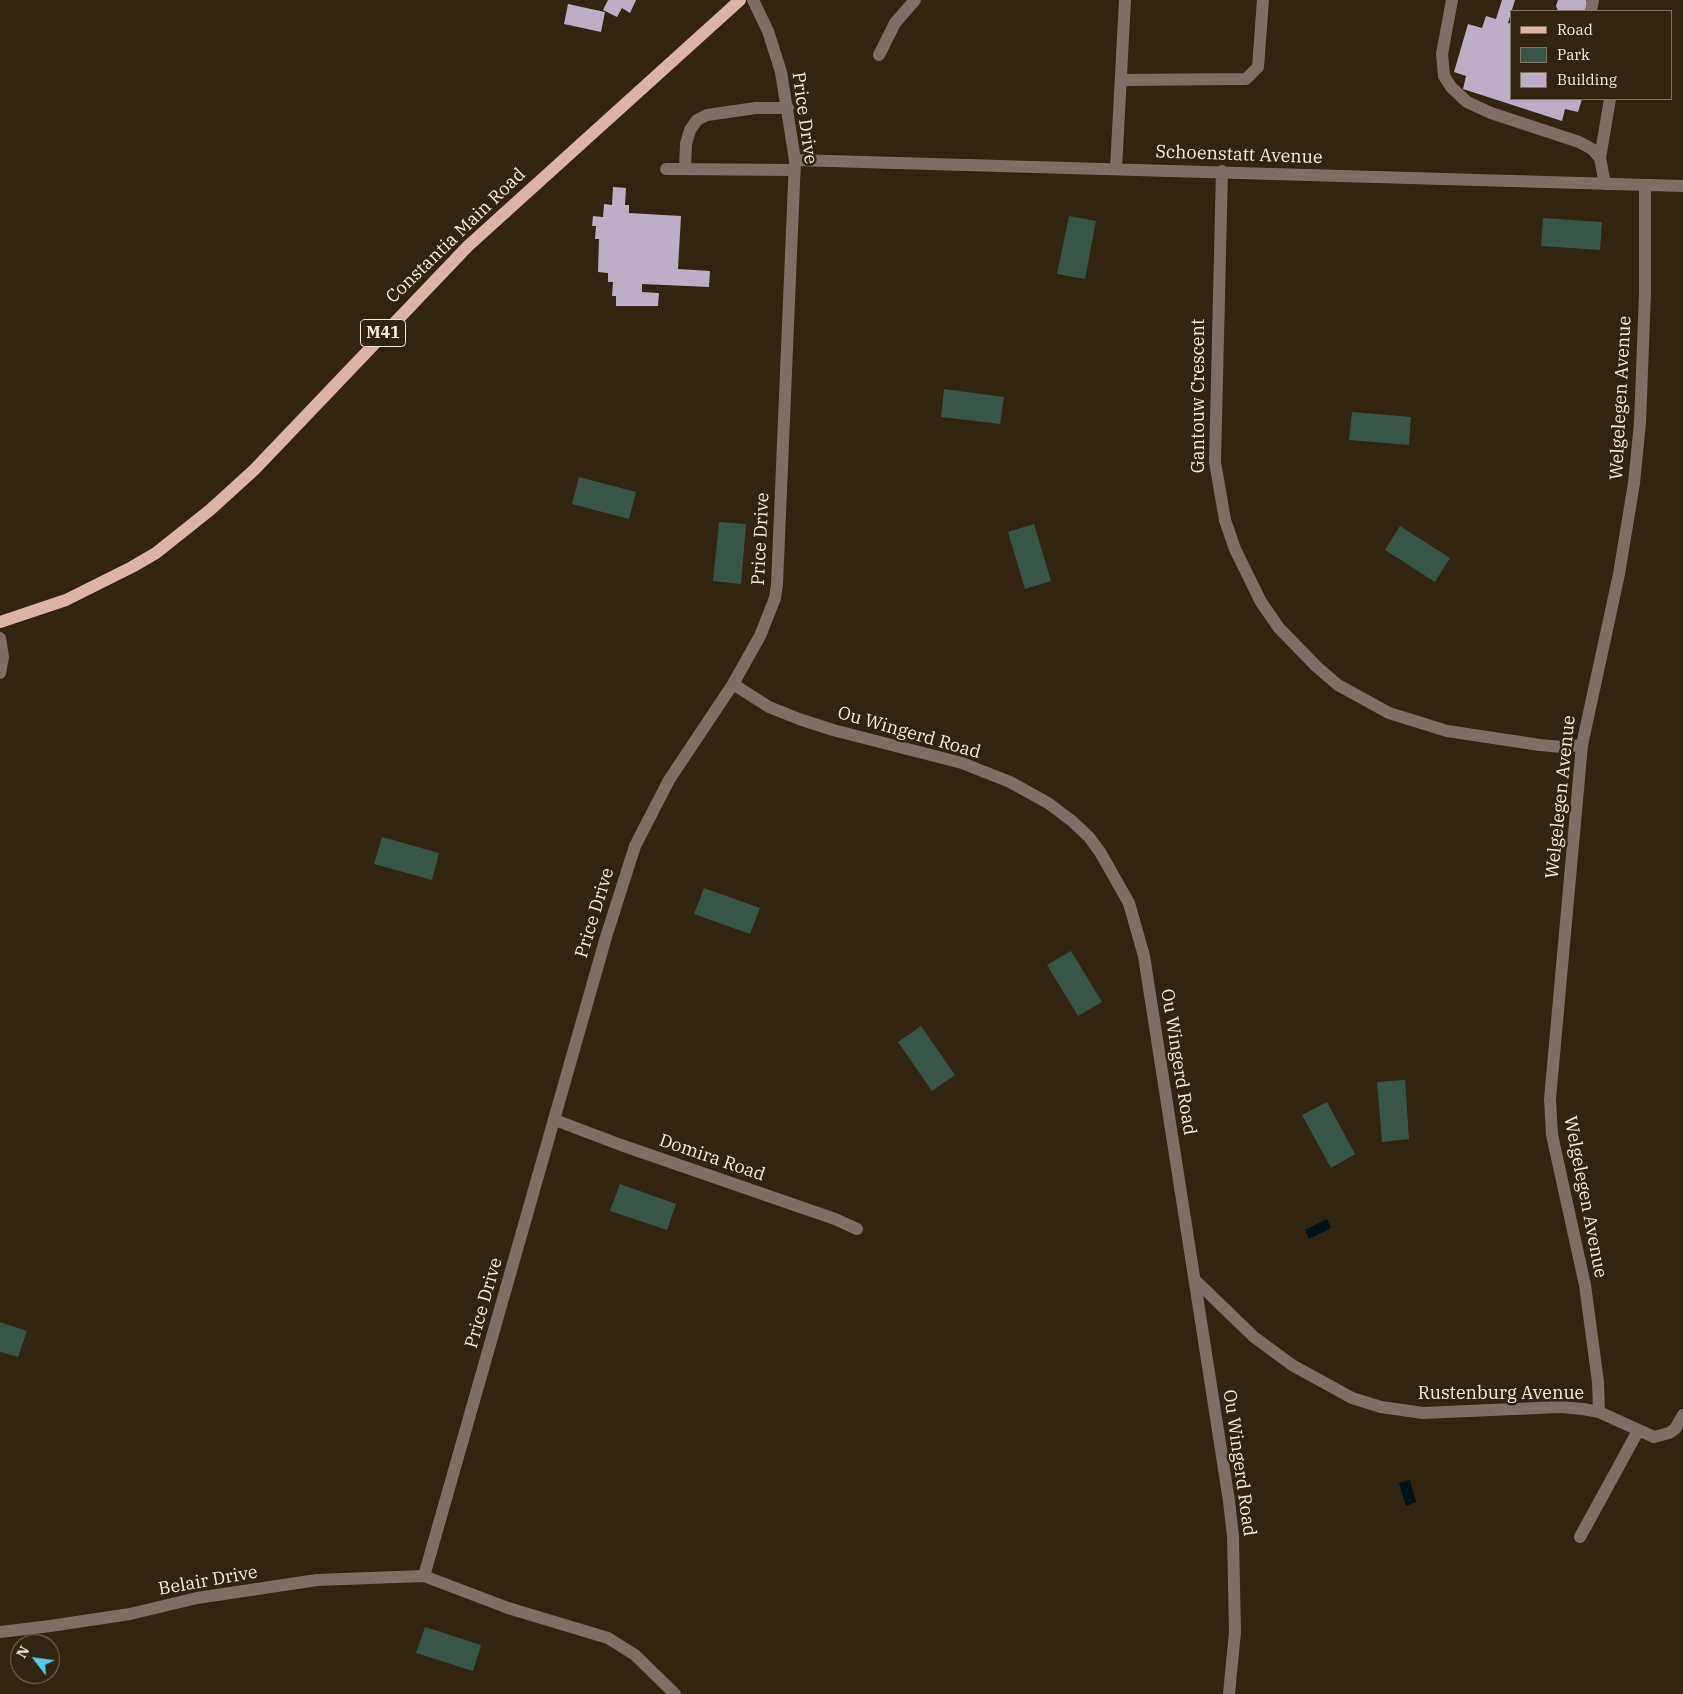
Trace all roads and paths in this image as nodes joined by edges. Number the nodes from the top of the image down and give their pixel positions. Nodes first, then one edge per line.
1 (740, 0) edge
2 (754, 0) edge
3 (915, 0) edge
4 (1125, 0) edge
5 (1263, 0) edge
6 (1452, 0) edge
7 (879, 55) dead end
8 (1121, 80) junction
9 (1610, 100) edge
10 (788, 108) junction
11 (1600, 158) junction
12 (794, 165) junction
13 (666, 169) dead end
14 (685, 169) junction
15 (1116, 169) junction
16 (1222, 171) junction
17 (1605, 184) junction
18 (1644, 185) junction
19 (1683, 186) edge
20 (0, 622) edge
21 (0, 638) edge
22 (0, 673) edge
23 (733, 684) junction
24 (1582, 745) junction
25 (555, 1120) junction
26 (857, 1229) dead end
27 (1196, 1280) junction
28 (1599, 1412) junction
29 (1683, 1415) edge
30 (1638, 1431) junction
31 (1580, 1537) dead end
32 (424, 1576) junction
33 (0, 1632) edge
34 (675, 1694) edge
35 (1229, 1694) edge

1 - 20 main road, Constantia Main Road / M41
2 - 10 street, Price Drive
3 - 7 street
4 - 8 street
5 - 8 street
6 - 11 street
8 - 15 street
9 - 11 street
10 - 12 street, Price Drive
10 - 14 street
11 - 17 street
12 - 14 street, Schoenstatt Avenue
12 - 15 street, Schoenstatt Avenue
12 - 23 street, Price Drive
13 - 14 street, Schoenstatt Avenue
15 - 16 street, Schoenstatt Avenue
16 - 17 street, Schoenstatt Avenue
16 - 24 street, Gantouw Crescent
17 - 18 street, Schoenstatt Avenue
18 - 19 street, Schoenstatt Avenue
18 - 24 street, Welgelegen Avenue
21 - 22 street
23 - 25 street, Price Drive
23 - 27 street, Ou Wingerd Road
24 - 28 street, Welgelegen Avenue
25 - 26 street, Domira Road
25 - 32 street, Price Drive
27 - 28 street, Rustenburg Avenue
27 - 35 street, Ou Wingerd Road
28 - 30 street, Rustenburg Avenue
29 - 30 street, Rustenburg Avenue
30 - 31 street
32 - 33 street, Belair Drive
32 - 34 street

